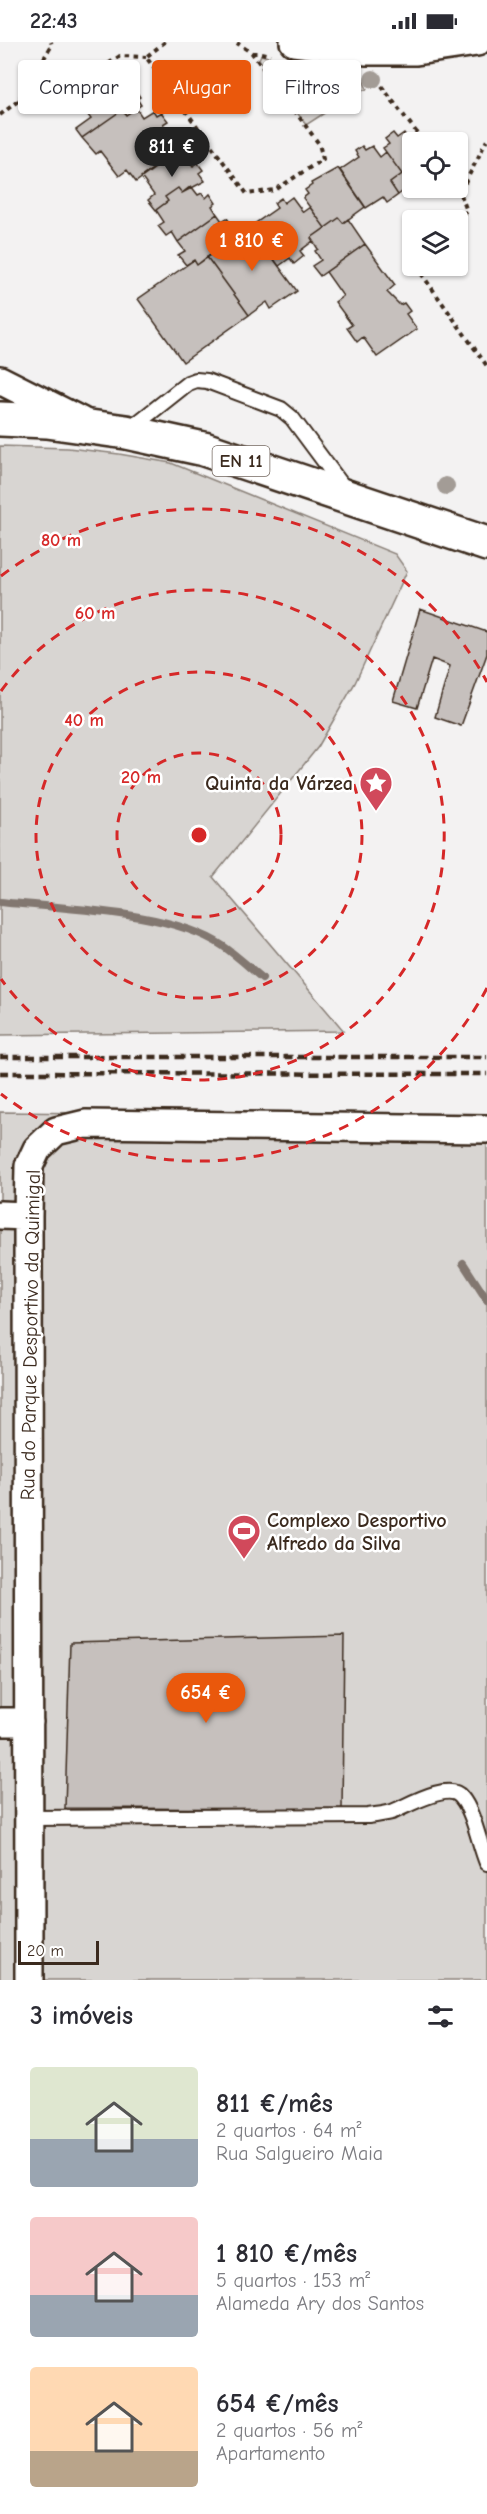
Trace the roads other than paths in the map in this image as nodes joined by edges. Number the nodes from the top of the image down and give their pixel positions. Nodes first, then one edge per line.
1 (477, 42) edge
2 (301, 43) edge
3 (407, 47) edge
4 (0, 380) edge
5 (0, 419) edge
6 (92, 427) junction
7 (126, 432) junction
8 (353, 500) junction
9 (487, 544) edge
10 (487, 1130) edge
11 (0, 1215) edge
12 (28, 1216) junction
13 (0, 1722) edge
14 (29, 1722) junction
15 (29, 1818) junction
16 (487, 1863) edge
17 (29, 1980) edge

1 - 3 street
2 - 3 street
4 - 6 street
5 - 6 main road, EN 11
6 - 7 main road, EN 11
7 - 8 main road, EN 11
7 - 8 lane
8 - 9 main road, EN 11
10 - 12 street, Rua do Parque Desportivo da Quimigal
11 - 12 street
12 - 14 street, Rua do Parque Desportivo da Quimigal
13 - 14 street
14 - 15 street, Rua do Parque Desportivo da Quimigal
15 - 16 lane
15 - 17 street, Rua do Parque Desportivo da Quimigal

